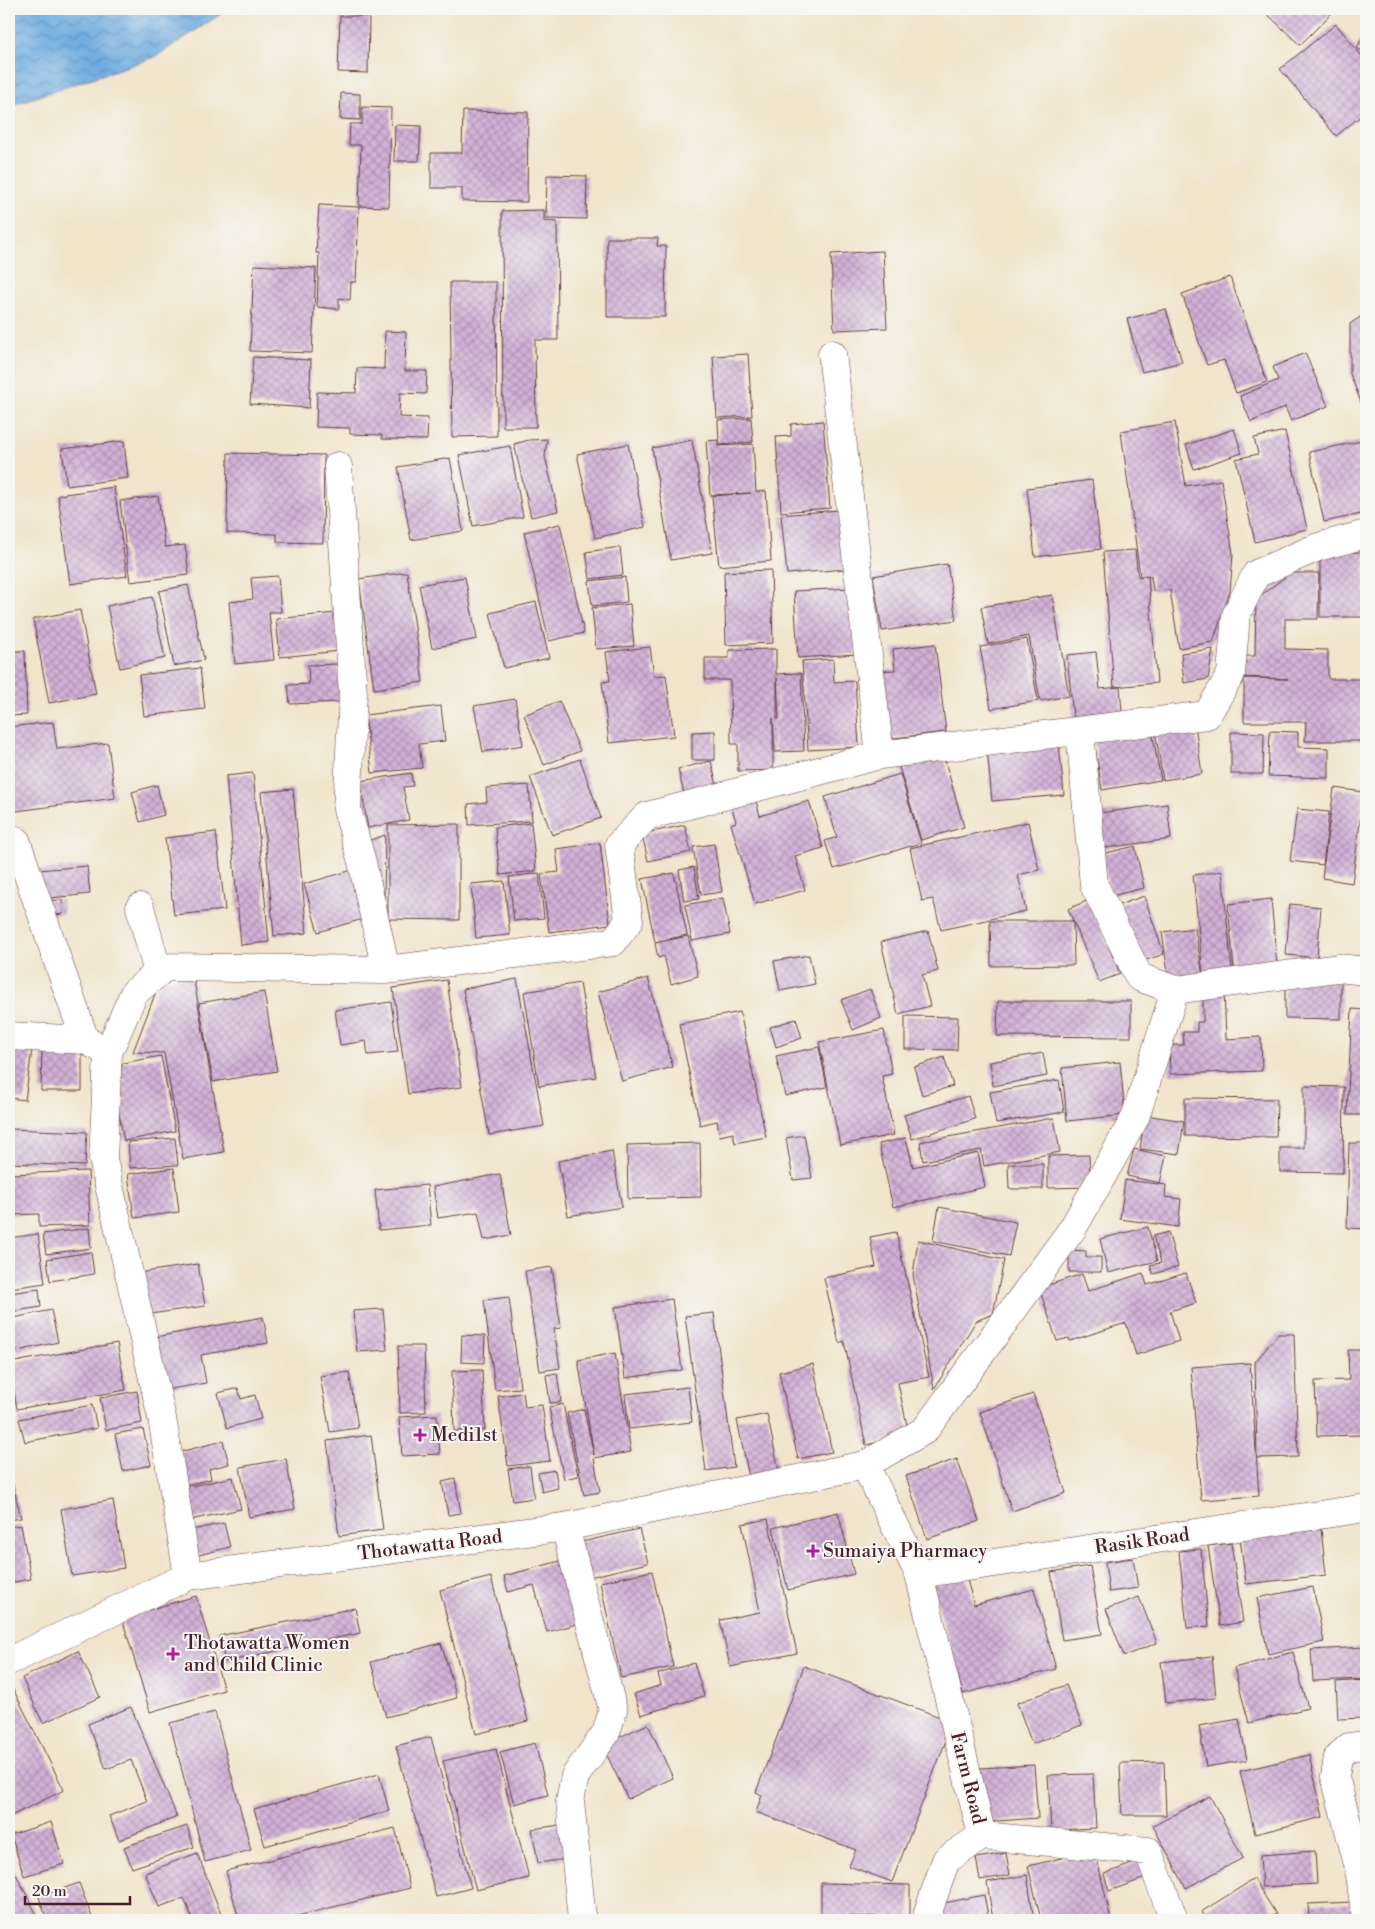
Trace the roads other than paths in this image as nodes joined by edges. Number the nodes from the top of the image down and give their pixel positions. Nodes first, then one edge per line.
1 (832, 354) dead end
2 (338, 466) dead end
3 (1366, 534) edge
4 (1080, 731) junction
5 (880, 755) junction
6 (16, 840) dead end
7 (140, 907) dead end
8 (386, 970) junction
9 (1366, 971) edge
10 (158, 973) junction
11 (1175, 990) junction
12 (9, 1036) edge
13 (96, 1046) junction
14 (865, 1465) junction
15 (1366, 1512) edge
16 (565, 1528) junction
17 (919, 1574) junction
18 (188, 1576) junction
19 (9, 1661) edge
20 (1366, 1745) edge
21 (982, 1836) junction
22 (582, 1920) edge
23 (931, 1920) edge
24 (1174, 1920) edge
25 (1366, 1920) edge

1 - 5 street
2 - 8 street
3 - 4 street
4 - 5 street
4 - 11 street
5 - 8 street
6 - 13 street
7 - 10 street
8 - 10 street
9 - 11 street
10 - 13 street
11 - 14 street, Thotawatta Road
12 - 13 street
13 - 18 street
14 - 16 street, Thotawatta Road
14 - 17 street, Farm Road
15 - 17 street, Rasik Road
16 - 18 street, Thotawatta Road
16 - 22 street
17 - 21 street, Farm Road
18 - 19 street, Thotawatta Road
20 - 25 street
21 - 23 street
21 - 24 street, Farm Road

